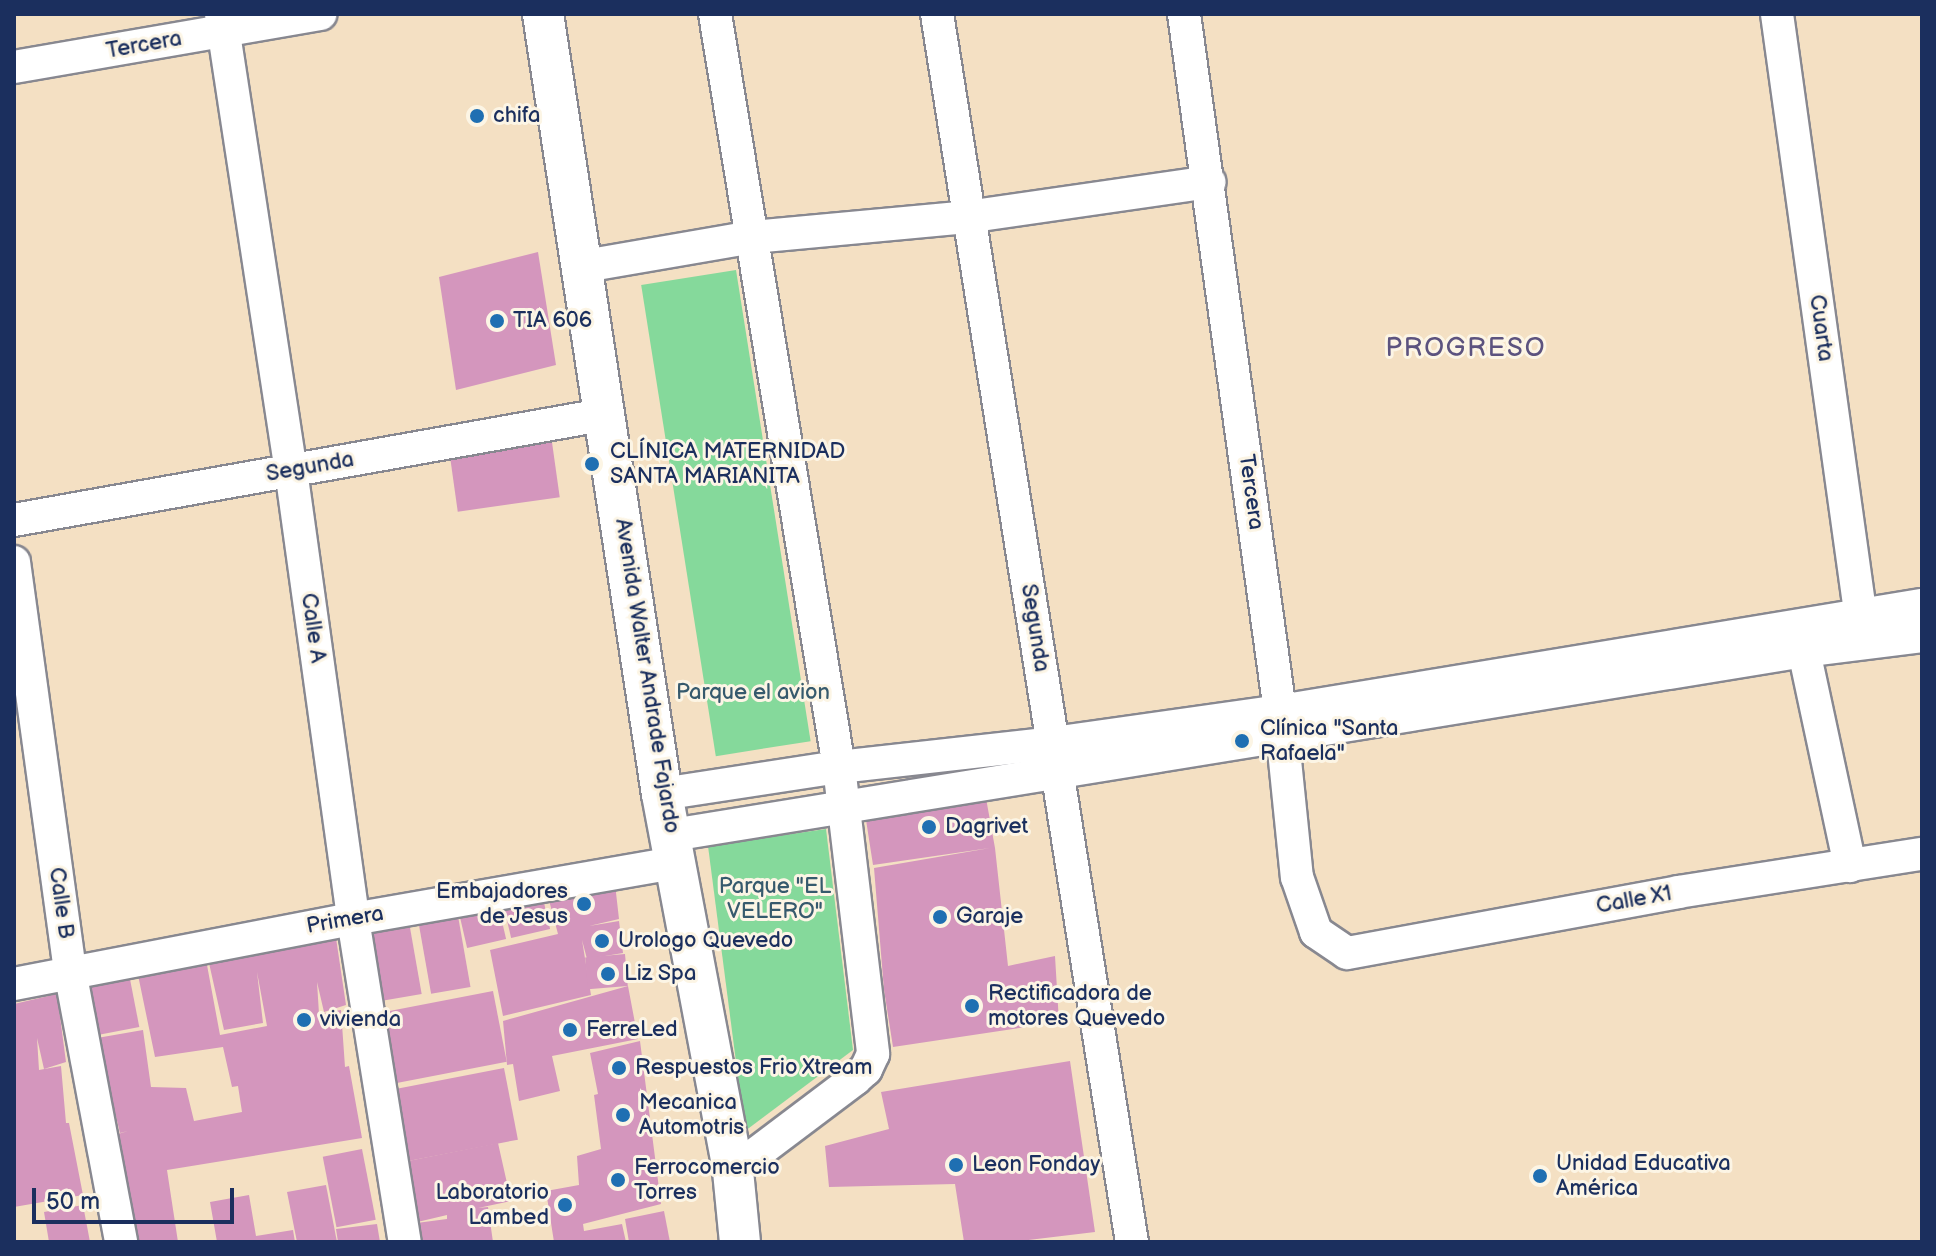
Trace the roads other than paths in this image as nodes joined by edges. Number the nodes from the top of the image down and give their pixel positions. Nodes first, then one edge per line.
1 (320, 14) edge
2 (543, 14) edge
3 (715, 14) edge
4 (937, 14) edge
5 (1184, 14) edge
6 (1777, 14) edge
7 (222, 23) edge
8 (14, 67) edge
9 (1209, 182) junction
10 (967, 217) junction
11 (753, 237) junction
12 (579, 267) junction
13 (607, 414) junction
14 (291, 470) junction
15 (14, 520) edge
16 (14, 562) edge
17 (1922, 605) edge
18 (1862, 628) junction
19 (1922, 636) edge
20 (1804, 651) junction
21 (1281, 723) junction
22 (1056, 757) junction
23 (839, 767) junction
24 (662, 794) junction
25 (843, 805) junction
26 (675, 848) junction
27 (1922, 854) edge
28 (1850, 866) junction
29 (353, 919) junction
30 (1347, 953) joint
31 (70, 971) junction
32 (14, 984) edge
33 (733, 1171) junction
34 (121, 1242) edge
35 (405, 1242) edge
36 (740, 1242) edge
37 (1132, 1242) edge

1 - 7 street, Tercera
2 - 12 main road, Avenida Walter Andrade Fajardo
3 - 11 street
4 - 10 street, Segunda
5 - 9 street, Tercera
6 - 18 street, Cuarta
7 - 8 street, Tercera
7 - 14 street, Calle A
9 - 10 street
9 - 21 street, Tercera
10 - 11 street
10 - 22 street, Segunda
11 - 12 street
11 - 23 street
12 - 13 main road, Avenida Walter Andrade Fajardo
13 - 14 street, Segunda
13 - 24 main road, Avenida Walter Andrade Fajardo
14 - 15 street, Segunda
14 - 29 street, Calle A
16 - 31 street, Calle B
17 - 18 street
18 - 19 street
18 - 20 street
18 - 21 street
20 - 21 street
20 - 28 street
21 - 22 street
21 - 30 street, Tercera
22 - 23 street
22 - 25 street, Primera
22 - 37 street, Segunda
23 - 24 street
23 - 25 street
24 - 26 main road, Avenida Walter Andrade Fajardo
25 - 26 street, Primera
25 - 33 street
26 - 29 street, Primera
26 - 33 main road, Avenida Walter Andrade Fajardo
27 - 28 street, Calle X1
28 - 30 street, Calle X1
29 - 31 street, Primera
29 - 35 street, Calle A
31 - 32 street, Primera
31 - 34 street, Calle B
33 - 36 main road, Avenida Walter Andrade Fajardo

